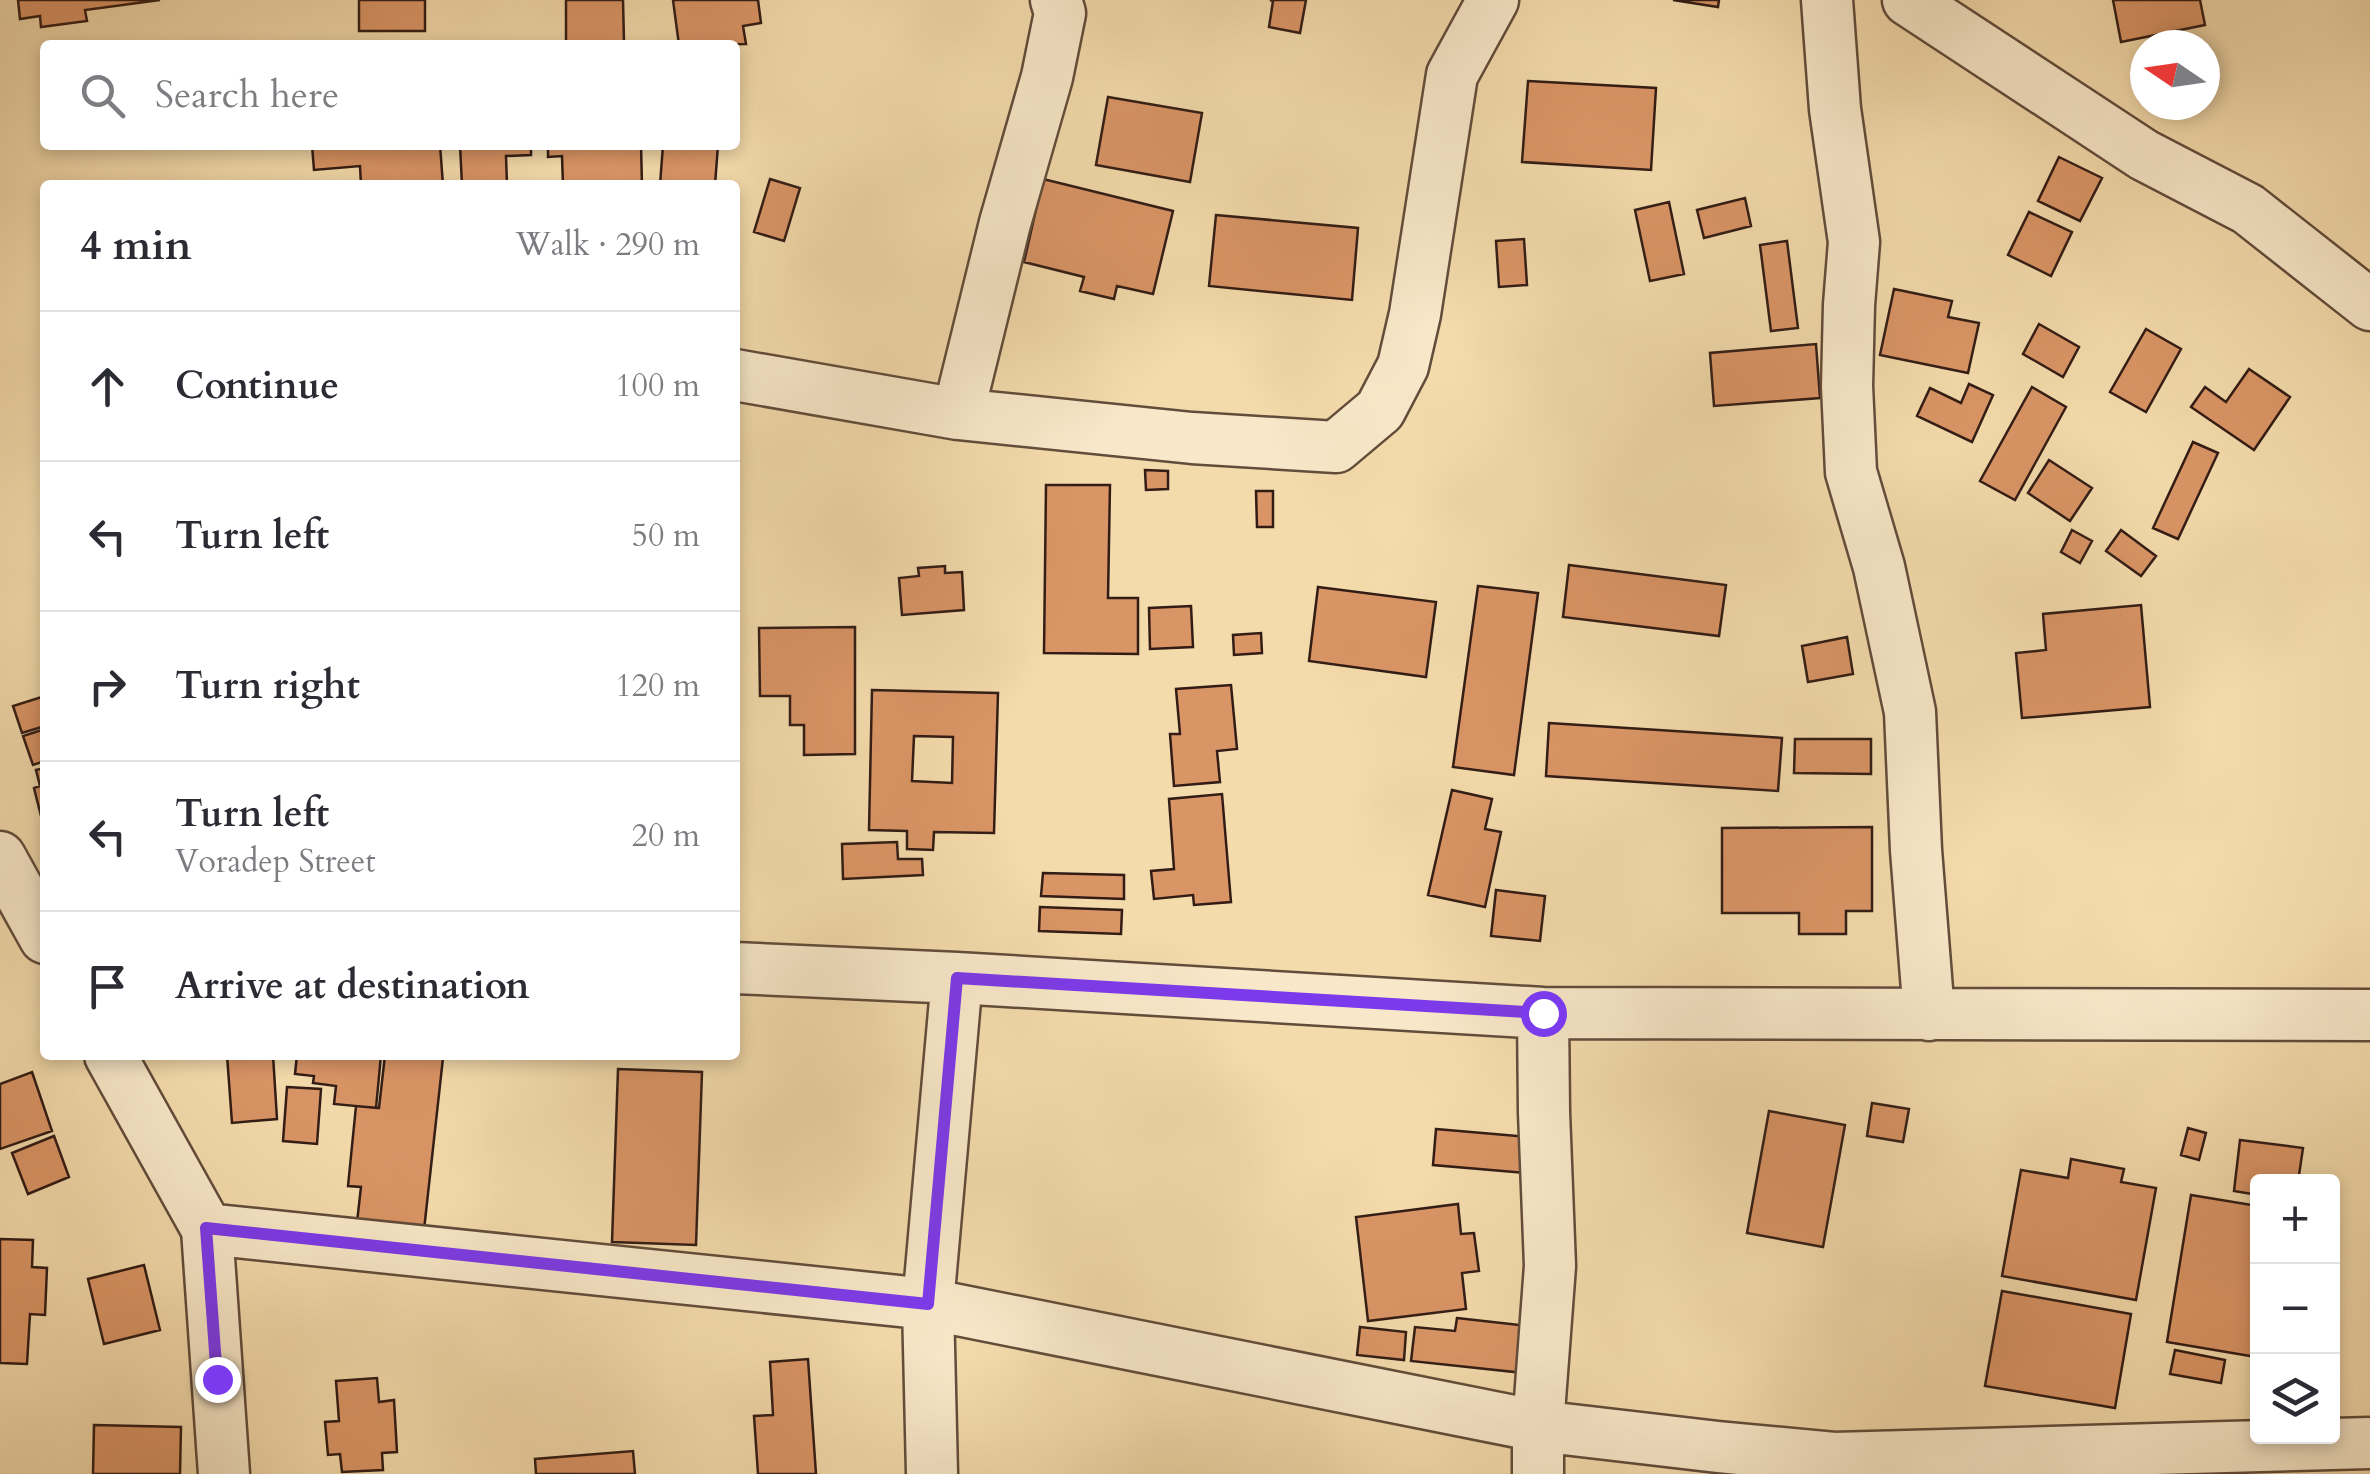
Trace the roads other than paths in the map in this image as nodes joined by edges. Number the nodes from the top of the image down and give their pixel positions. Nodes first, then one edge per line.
1 (1056, 0) edge
2 (1493, 0) edge
3 (1826, 0) edge
4 (1908, 0) edge
5 (2370, 304) edge
6 (740, 376) edge
7 (958, 414) junction
8 (0, 857) edge
9 (40, 929) edge
10 (740, 968) edge
11 (957, 978) junction
12 (1543, 1013) junction
13 (2370, 1015) edge
14 (1928, 1016) junction
15 (113, 1060) edge
16 (206, 1228) junction
17 (928, 1304) junction
18 (2370, 1443) edge
19 (1538, 1450) edge
20 (1834, 1466) edge
21 (224, 1474) edge
22 (932, 1474) edge

1 - 7 street
2 - 7 street
3 - 14 street
4 - 5 street
6 - 7 street
8 - 9 street
10 - 11 street
11 - 12 street
11 - 17 street
12 - 14 street
12 - 19 street
13 - 14 street
15 - 16 street
16 - 17 street
16 - 21 street
17 - 19 street
17 - 22 street
18 - 20 street
19 - 20 street

